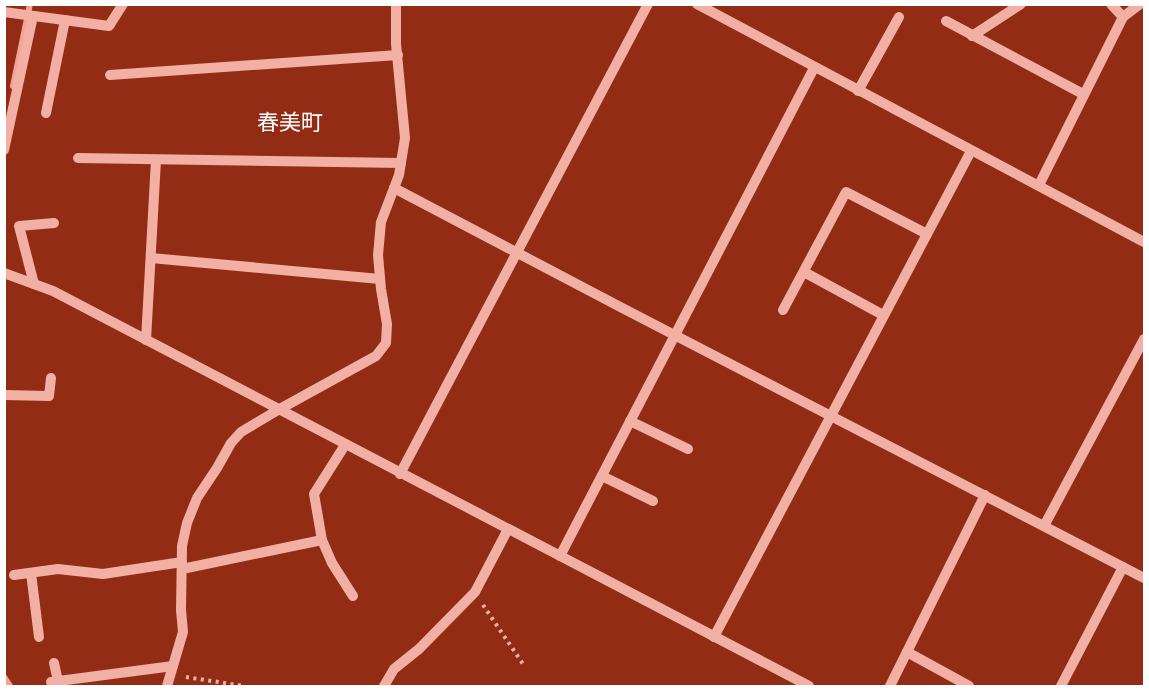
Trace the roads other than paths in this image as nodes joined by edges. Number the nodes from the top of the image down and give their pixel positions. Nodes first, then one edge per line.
1 (123, 4) edge
2 (396, 4) edge
3 (648, 4) edge
4 (697, 4) edge
5 (1021, 4) edge
6 (1111, 4) edge
7 (1140, 4) edge
8 (4, 12) edge
9 (33, 16) junction
10 (899, 17) dead end
11 (1122, 17) junction
12 (65, 20) junction
13 (946, 21) dead end
14 (972, 36) junction
15 (398, 55) junction
16 (814, 68) junction
17 (110, 75) dead end
18 (858, 91) junction
19 (1083, 94) junction
20 (46, 113) dead end
21 (4, 150) edge
22 (971, 151) junction
23 (78, 158) dead end
24 (156, 160) junction
25 (401, 163) junction
26 (1039, 185) junction
27 (394, 188) junction
28 (54, 223) dead end
29 (927, 234) junction
30 (1144, 242) edge
31 (517, 253) junction
32 (151, 258) junction
33 (4, 273) edge
34 (804, 273) junction
35 (380, 279) junction
36 (34, 284) junction
37 (783, 310) dead end
38 (883, 315) junction
39 (675, 334) junction
40 (1144, 339) edge
41 (146, 340) junction
42 (51, 378) dead end
43 (4, 395) edge
44 (278, 410) junction
45 (829, 417) junction
46 (630, 422) junction
47 (345, 445) junction
48 (688, 449) dead end
49 (400, 474) junction
50 (602, 476) junction
51 (985, 495) junction
52 (653, 501) dead end
53 (1044, 526) junction
54 (508, 529) junction
55 (322, 540) junction
56 (560, 555) junction
57 (182, 566) junction
58 (1123, 567) junction
59 (31, 573) junction
60 (14, 575) dead end
61 (1144, 578) edge
62 (353, 596) dead end
63 (39, 637) dead end
64 (714, 637) junction
65 (907, 652) junction
66 (54, 663) dead end
67 (172, 670) junction
68 (167, 687) edge
69 (384, 687) edge
70 (809, 687) edge
71 (891, 687) edge
72 (969, 687) edge
73 (1061, 687) edge

1 - 12 street
2 - 15 street
3 - 31 street
4 - 16 street
5 - 14 street
6 - 11 street
7 - 11 street
8 - 9 street
9 - 12 street
9 - 21 street
10 - 18 street
11 - 19 street
12 - 20 street
13 - 14 street
14 - 19 street
15 - 17 street
15 - 25 street
16 - 18 street
16 - 39 street
18 - 22 street
19 - 26 street
22 - 26 street
22 - 29 street
23 - 24 street
24 - 25 street
24 - 32 street
25 - 27 street
26 - 30 street
27 - 31 street
27 - 35 street
28 - 36 street
29 - 34 street
29 - 38 street
31 - 39 street
31 - 49 street
32 - 35 street
32 - 41 street
33 - 36 street
34 - 37 street
34 - 38 street
35 - 44 street
36 - 41 street
38 - 45 street
39 - 45 street
39 - 46 street
40 - 53 street
41 - 44 street
42 - 43 street
44 - 47 street
44 - 57 street
45 - 51 street
45 - 64 street
46 - 48 street
46 - 50 street
47 - 49 street
47 - 55 street
49 - 54 street
50 - 52 street
50 - 56 street
51 - 53 street
51 - 65 street
53 - 58 street
54 - 56 street
54 - 69 street
55 - 57 street
55 - 62 street
56 - 64 street
57 - 59 street
57 - 67 street
58 - 61 street
58 - 73 street
59 - 60 street
59 - 63 street
64 - 70 street
65 - 71 street
65 - 72 street
66 - 67 street
67 - 68 street

